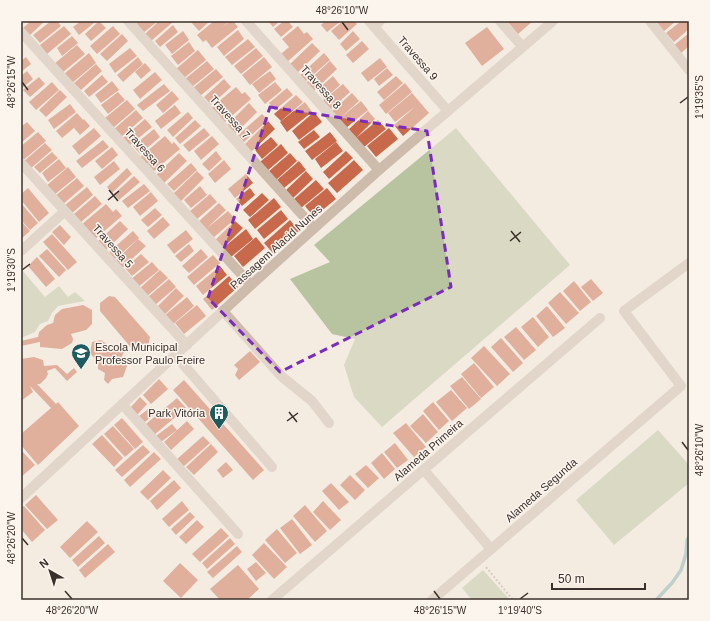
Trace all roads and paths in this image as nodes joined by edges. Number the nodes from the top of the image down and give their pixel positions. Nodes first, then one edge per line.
1 (128, 21) edge
2 (246, 21) edge
3 (500, 21) edge
4 (553, 21) edge
5 (650, 21) edge
6 (375, 23) edge
7 (21, 32) edge
8 (522, 46) junction
9 (689, 70) edge
10 (448, 111) junction
11 (21, 164) edge
12 (378, 170) junction
13 (65, 211) junction
14 (314, 228) junction
15 (21, 252) edge
16 (689, 263) edge
17 (251, 285) junction
18 (223, 311) junction
19 (600, 318) dead end
20 (187, 345) junction
21 (176, 356) junction
22 (122, 404) junction
23 (329, 423) dead end
24 (272, 467) dead end
25 (424, 470) junction
26 (21, 498) edge
27 (238, 534) dead end
28 (491, 549) junction
29 (479, 560) junction
30 (272, 600) edge
31 (432, 600) edge
32 (513, 600) edge

1 - 14 street, Travessa 7
2 - 12 street, Travessa 8
3 - 8 street
4 - 8 street, Passagem Alacid Nunes
5 - 9 street
6 - 10 street, Travessa 9
7 - 17 street, Travessa 6
8 - 10 street, Passagem Alacid Nunes
10 - 12 street, Passagem Alacid Nunes
11 - 13 street, Travessa 5
12 - 14 street, Passagem Alacid Nunes
13 - 15 street
13 - 20 street, Travessa 5
14 - 17 street, Passagem Alacid Nunes
16 - 28 street, Alameda Segunda
17 - 18 street, Passagem Alacid Nunes
18 - 20 street, Passagem Alacid Nunes
18 - 23 street
19 - 25 street, Alameda Primeira
20 - 21 street, Passagem Alacid Nunes
21 - 22 street, Passagem Alacid Nunes
21 - 24 street
22 - 26 street, Passagem Alacid Nunes
22 - 27 street
25 - 28 street
25 - 30 street, Alameda Primeira
28 - 29 street, Alameda Segunda
29 - 31 street, Alameda Segunda
29 - 32 path

